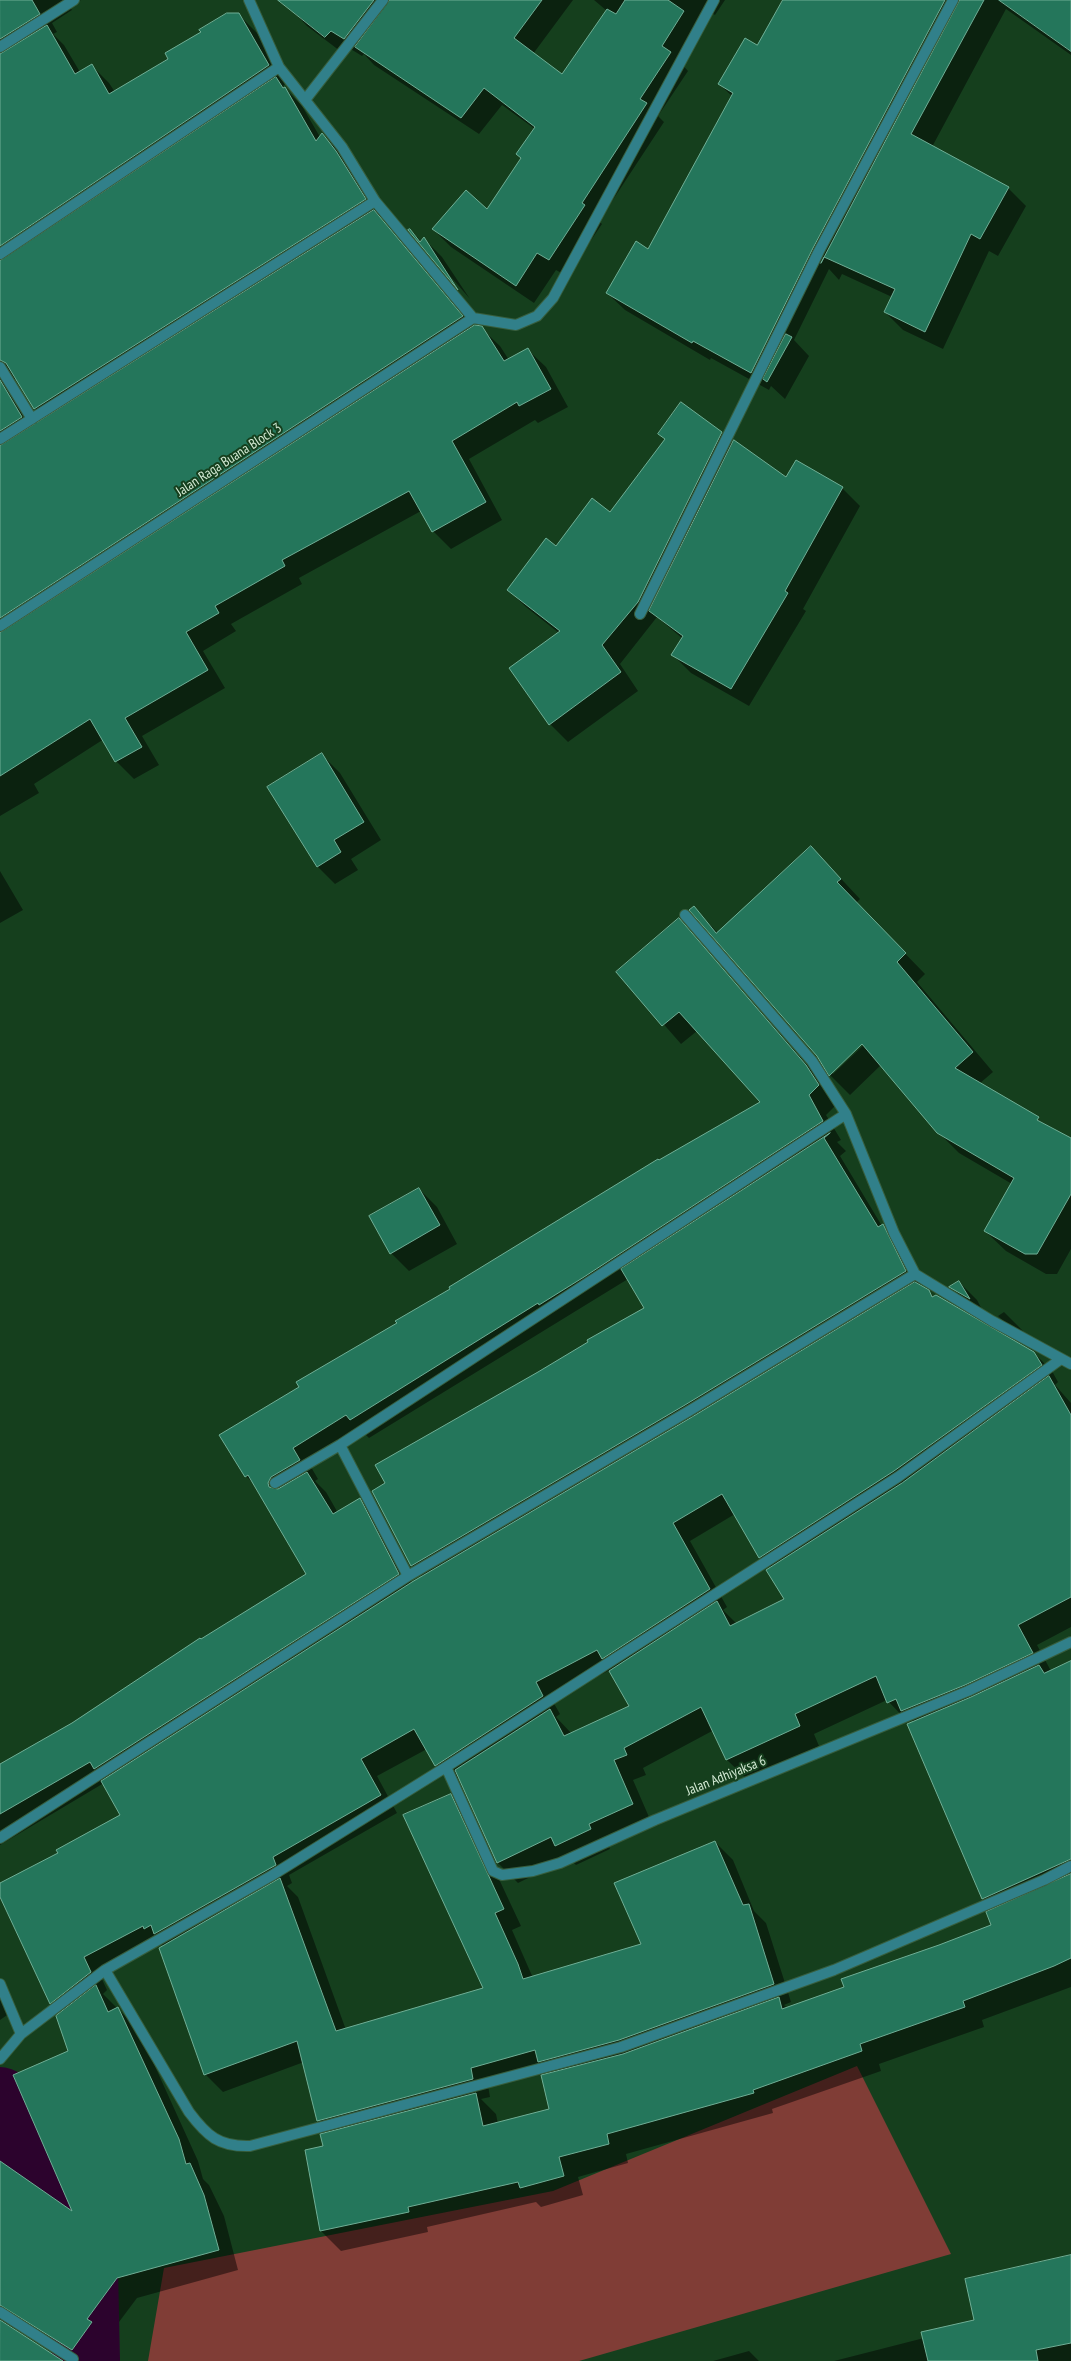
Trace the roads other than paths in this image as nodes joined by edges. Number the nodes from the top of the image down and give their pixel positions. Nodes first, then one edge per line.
1 (74, 0) edge
2 (249, 0) edge
3 (383, 0) edge
4 (714, 0) edge
5 (953, 0) edge
6 (0, 47) edge
7 (279, 67) junction
8 (305, 100) junction
9 (375, 201) junction
10 (0, 254) edge
11 (473, 318) junction
12 (0, 367) edge
13 (32, 419) junction
14 (0, 439) edge
15 (640, 614) dead end
16 (0, 626) edge
17 (685, 915) dead end
18 (846, 1114) junction
19 (915, 1274) junction
20 (1066, 1361) edge
21 (340, 1445) junction
22 (275, 1484) dead end
23 (408, 1576) junction
24 (1071, 1642) edge
25 (446, 1767) junction
26 (0, 1838) edge
27 (1071, 1866) edge
28 (105, 1970) junction
29 (0, 1984) edge
30 (21, 2034) junction
31 (0, 2059) edge
32 (0, 2312) edge
33 (73, 2359) dead end

1 - 6 street
2 - 7 street
3 - 8 street
4 - 11 street
5 - 15 street
7 - 8 street
7 - 10 street
8 - 9 street
9 - 11 street
9 - 13 street
11 - 16 street, Jalan Raga Buana Block 3
12 - 13 street
13 - 14 street
17 - 18 street
18 - 19 street
18 - 21 street
19 - 20 street
19 - 23 street
20 - 25 street
21 - 22 street
21 - 23 street
23 - 26 street
24 - 25 street, Jalan Adhiyaksa 6
25 - 28 street
27 - 28 street
28 - 30 street
29 - 30 street
30 - 31 street
32 - 33 street

